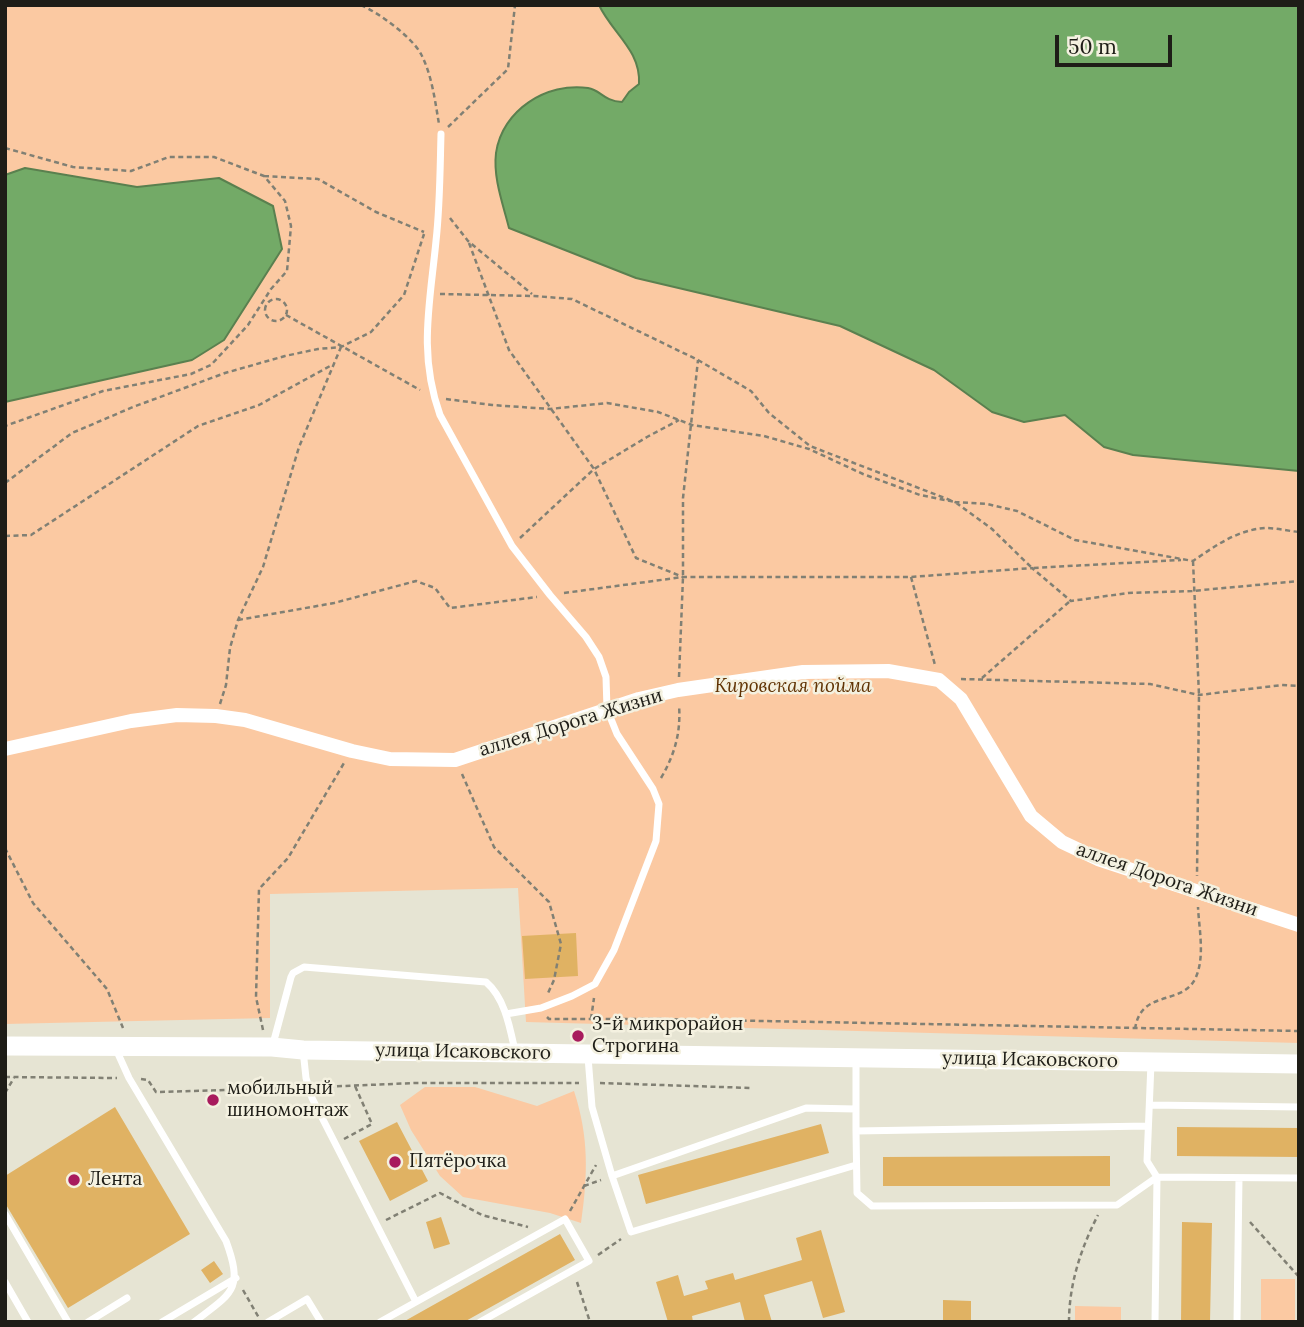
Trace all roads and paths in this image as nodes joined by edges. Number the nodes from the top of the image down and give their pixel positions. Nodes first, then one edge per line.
1 (361, 5) edge
2 (515, 5) edge
3 (441, 134) junction
4 (5, 148) edge
5 (264, 176) junction
6 (424, 232) dead end
7 (468, 242) dead end
8 (429, 293) junction
9 (488, 295) junction
10 (286, 315) junction
11 (341, 347) junction
12 (698, 360) junction
13 (332, 365) junction
14 (433, 395) junction
15 (550, 409) junction
16 (679, 420) junction
17 (692, 425) junction
18 (5, 426) edge
19 (594, 470) junction
20 (5, 483) edge
21 (955, 502) junction
22 (1299, 532) edge
23 (5, 536) edge
24 (513, 546) junction
25 (1181, 560) junction
26 (1193, 561) junction
27 (1032, 568) junction
28 (911, 577) junction
29 (683, 578) junction
30 (1299, 581) edge
31 (1192, 591) junction
32 (546, 596) junction
33 (1071, 601) junction
34 (237, 620) junction
35 (982, 678) junction
36 (939, 680) junction
37 (1299, 686) edge
38 (678, 690) junction
39 (1199, 695) junction
40 (607, 709) junction
41 (216, 716) junction
42 (5, 749) edge
43 (352, 751) junction
44 (456, 760) junction
45 (653, 789) junction
46 (5, 848) edge
47 (1197, 892) junction
48 (1299, 925) edge
49 (595, 984) junction
50 (541, 1007) junction
51 (506, 1014) junction
52 (591, 1019) junction
53 (1135, 1029) junction
54 (1299, 1031) edge
55 (267, 1038) junction
56 (120, 1039) junction
57 (5, 1046) edge
58 (303, 1050) junction
59 (516, 1052) junction
60 (588, 1054) junction
61 (856, 1057) junction
62 (1151, 1062) junction
63 (1299, 1064) edge
64 (5, 1077) edge
65 (15, 1077) junction
66 (129, 1077) junction
67 (590, 1083) junction
68 (355, 1086) junction
69 (308, 1088) junction
70 (752, 1088) dead end
71 (5, 1093) edge
72 (1150, 1105) junction
73 (1299, 1107) edge
74 (856, 1109) junction
75 (1148, 1126) junction
76 (856, 1131) junction
77 (335, 1143) junction
78 (604, 1150) junction
79 (856, 1165) junction
80 (612, 1176) junction
81 (1157, 1177) junction
82 (1238, 1178) junction
83 (1299, 1178) edge
84 (584, 1186) junction
85 (1103, 1205) junction
86 (1238, 1209) junction
87 (5, 1214) edge
88 (565, 1219) junction
89 (376, 1225) junction
90 (544, 1231) junction
91 (631, 1232) junction
92 (589, 1261) junction
93 (573, 1270) junction
94 (1299, 1277) edge
95 (236, 1278) junction
96 (5, 1282) edge
97 (127, 1298) dead end
98 (416, 1302) junction
99 (28, 1322) edge
100 (68, 1322) edge
101 (88, 1322) edge
102 (162, 1322) edge
103 (194, 1322) edge
104 (261, 1322) edge
105 (268, 1322) edge
106 (321, 1322) edge
107 (380, 1322) edge
108 (480, 1322) edge
109 (590, 1322) edge
110 (1069, 1322) edge
111 (1155, 1322) edge
112 (1237, 1322) edge

1 - 3 path
2 - 3 path
3 - 8 lane
4 - 5 path
5 - 6 path
5 - 18 path
7 - 9 path
8 - 9 path
8 - 14 lane
9 - 12 path
9 - 15 path
10 - 10 path
10 - 11 path
11 - 13 path
11 - 14 path
11 - 20 path
12 - 17 path
12 - 21 path
13 - 23 path
13 - 34 path
14 - 15 path
14 - 24 lane
15 - 16 path
15 - 19 path
16 - 17 path
16 - 19 path
17 - 21 path
17 - 29 path
19 - 24 path
19 - 29 path
21 - 25 path
21 - 27 path
22 - 26 path
24 - 32 lane
25 - 26 path
25 - 27 path
26 - 31 path
27 - 28 path
27 - 33 path
28 - 29 path
28 - 36 path
29 - 32 path
29 - 38 path
30 - 31 path
31 - 33 path
31 - 39 path
32 - 34 path
32 - 40 lane
33 - 35 path
34 - 41 path
35 - 36 path
35 - 39 path
36 - 38 street, аллея Дорога Жизни
36 - 47 street, аллея Дорога Жизни
37 - 39 path
38 - 40 street, аллея Дорога Жизни
38 - 45 path
39 - 47 path
40 - 44 street, аллея Дорога Жизни
40 - 45 lane
41 - 42 street, аллея Дорога Жизни
41 - 43 street, аллея Дорога Жизни
43 - 44 street, аллея Дорога Жизни
43 - 55 path
44 - 50 path
45 - 49 lane
46 - 56 path
47 - 48 street, аллея Дорога Жизни
47 - 53 path
49 - 50 lane
49 - 52 path
50 - 51 lane
50 - 52 path
51 - 55 lane
51 - 59 lane
52 - 53 path
53 - 54 path
55 - 56 street, улица Исаковского
55 - 58 street, улица Исаковского
56 - 57 street, улица Исаковского
56 - 66 lane
58 - 59 street, улица Исаковского
58 - 69 lane
59 - 60 street, улица Исаковского
60 - 61 street, улица Исаковского
60 - 67 lane
61 - 62 street, улица Исаковского
61 - 74 lane
62 - 63 street, улица Исаковского
62 - 72 lane
64 - 65 path
65 - 66 path
65 - 71 path
66 - 69 path
66 - 95 lane
67 - 68 path
67 - 70 path
67 - 78 lane
68 - 69 path
68 - 77 path
69 - 77 lane
72 - 73 lane
72 - 75 lane
74 - 76 lane
74 - 80 lane
75 - 76 lane
75 - 81 lane
76 - 79 lane
77 - 89 lane
78 - 80 lane
78 - 84 path
79 - 85 lane
79 - 91 lane
80 - 84 path
80 - 91 lane
81 - 82 lane
81 - 85 lane
81 - 111 lane
82 - 83 lane
82 - 86 lane
84 - 88 path
85 - 110 path
86 - 94 path
86 - 112 lane
87 - 100 lane
88 - 90 lane
88 - 92 lane
89 - 90 path
89 - 98 lane
90 - 98 lane
91 - 92 path
92 - 93 lane
93 - 108 lane
93 - 109 path
95 - 102 lane
95 - 103 lane
95 - 104 path
96 - 99 lane
97 - 101 lane
98 - 107 lane
105 - 106 lane

